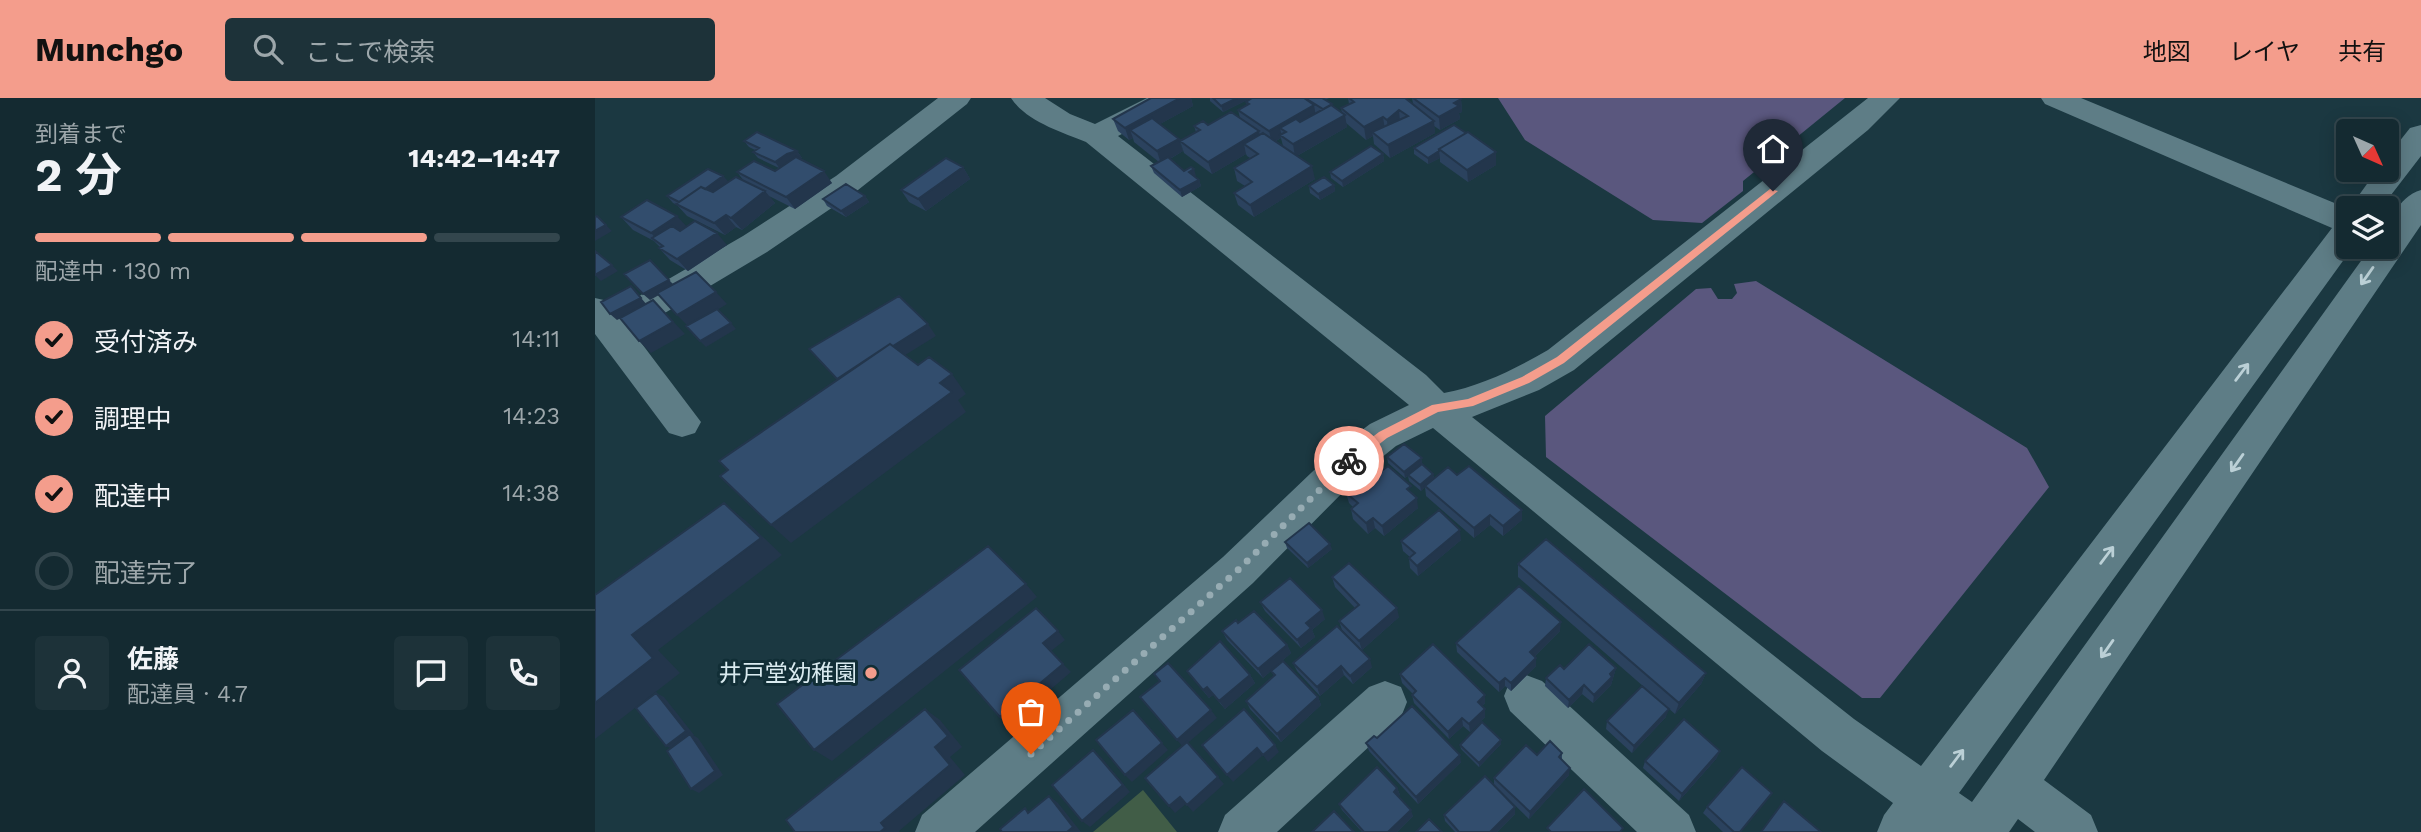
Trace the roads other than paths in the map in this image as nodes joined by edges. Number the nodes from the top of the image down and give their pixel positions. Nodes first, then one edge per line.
1 (957, 98) edge
2 (1024, 98) edge
3 (1170, 98) edge
4 (1886, 98) edge
5 (2056, 98) edge
6 (1097, 135) junction
7 (2421, 135) edge
8 (2373, 196) edge
9 (2421, 201) edge
10 (2336, 216) edge
11 (2400, 242) edge
12 (2336, 247) edge
13 (603, 319) edge
14 (1436, 408) junction
15 (682, 422) dead end
16 (1526, 696) dead end
17 (1385, 702) dead end
18 (2013, 786) junction
19 (1914, 815) edge
20 (939, 832) edge
21 (1242, 832) edge
22 (1672, 832) edge
23 (1974, 832) edge
24 (1980, 832) edge
25 (2074, 832) edge

1 - 13 street
2 - 6 street
3 - 6 street
4 - 14 street
5 - 10 street
6 - 14 street
7 - 8 street
9 - 11 street
11 -> 18 street
19 -> 12 street
13 - 15 street
14 - 19 street
14 - 20 street
16 - 22 street
17 - 21 street
18 - 24 street
18 - 25 street
19 - 23 street

